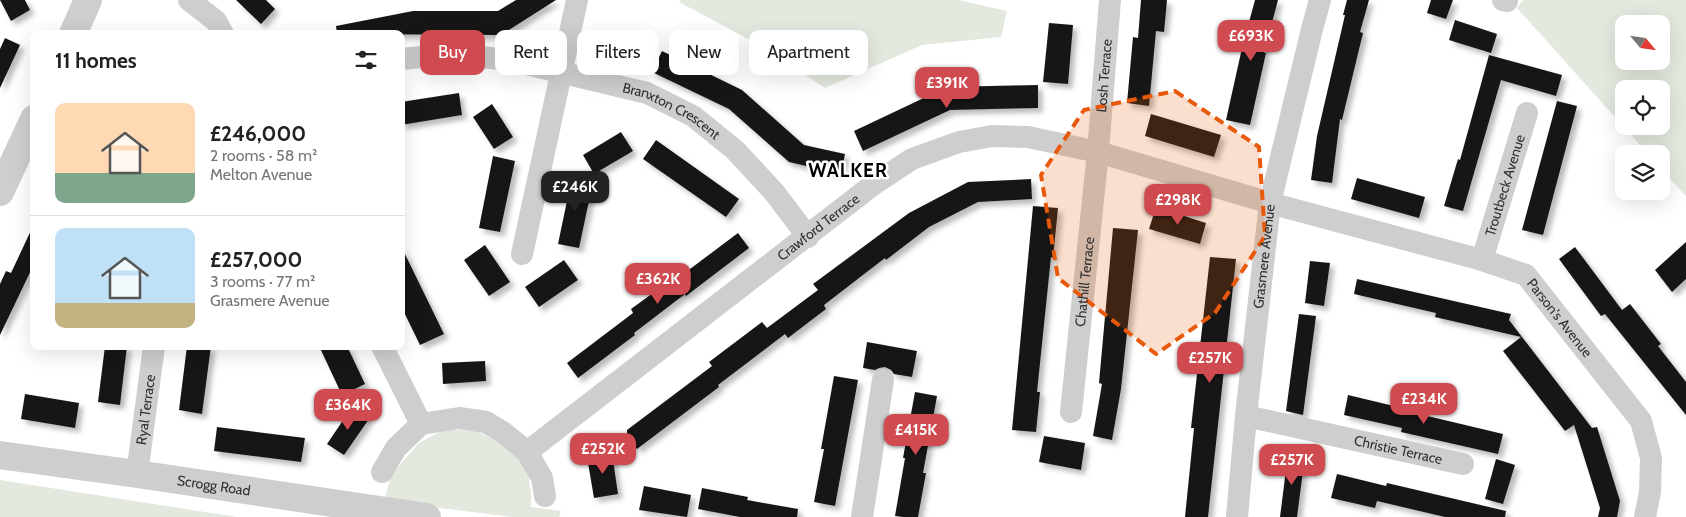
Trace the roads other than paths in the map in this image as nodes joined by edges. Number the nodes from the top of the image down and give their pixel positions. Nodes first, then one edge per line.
1 (88, 0) edge
2 (189, 0) edge
3 (577, 0) edge
4 (1110, 0) edge
5 (1320, 0) edge
6 (75, 30) edge
7 (221, 30) edge
8 (567, 45) edge
9 (495, 58) edge
10 (405, 59) edge
11 (567, 73) edge
12 (560, 75) edge
13 (1527, 113) dead end
14 (30, 128) edge
15 (1098, 152) junction
16 (0, 192) edge
17 (1270, 203) junction
18 (808, 237) junction
19 (522, 254) dead end
20 (1482, 260) junction
21 (153, 350) edge
22 (384, 350) edge
23 (884, 380) dead end
24 (1072, 412) dead end
25 (1246, 416) junction
26 (421, 424) junction
27 (527, 452) junction
28 (0, 455) edge
29 (1463, 464) dead end
30 (382, 472) dead end
31 (137, 474) junction
32 (545, 496) dead end
33 (427, 517) edge
34 (862, 517) edge
35 (1237, 517) edge
36 (1645, 517) edge

1 - 6 street
2 - 7 street
3 - 8 street
4 - 15 street, Losh Terrace
5 - 17 street, Grasmere Avenue
9 - 10 street, Branxton Crescent
11 - 18 street, Branxton Crescent
12 - 19 street
13 - 20 street, Troutbeck Avenue
14 - 16 street
15 - 17 street, Crawford Terrace
15 - 18 street, Crawford Terrace
15 - 24 street, Chathill Terrace
17 - 20 street, Parson's Avenue
17 - 25 street, Grasmere Avenue
18 - 27 street, Crawford Terrace
20 - 36 street, Parson's Avenue
21 - 31 street, Ryal Terrace
22 - 26 street
23 - 34 street
25 - 29 street, Christie Terrace
25 - 35 street, Grasmere Avenue
26 - 27 street
26 - 30 street
27 - 32 street
28 - 31 street, Scrogg Road
31 - 33 street, Scrogg Road

